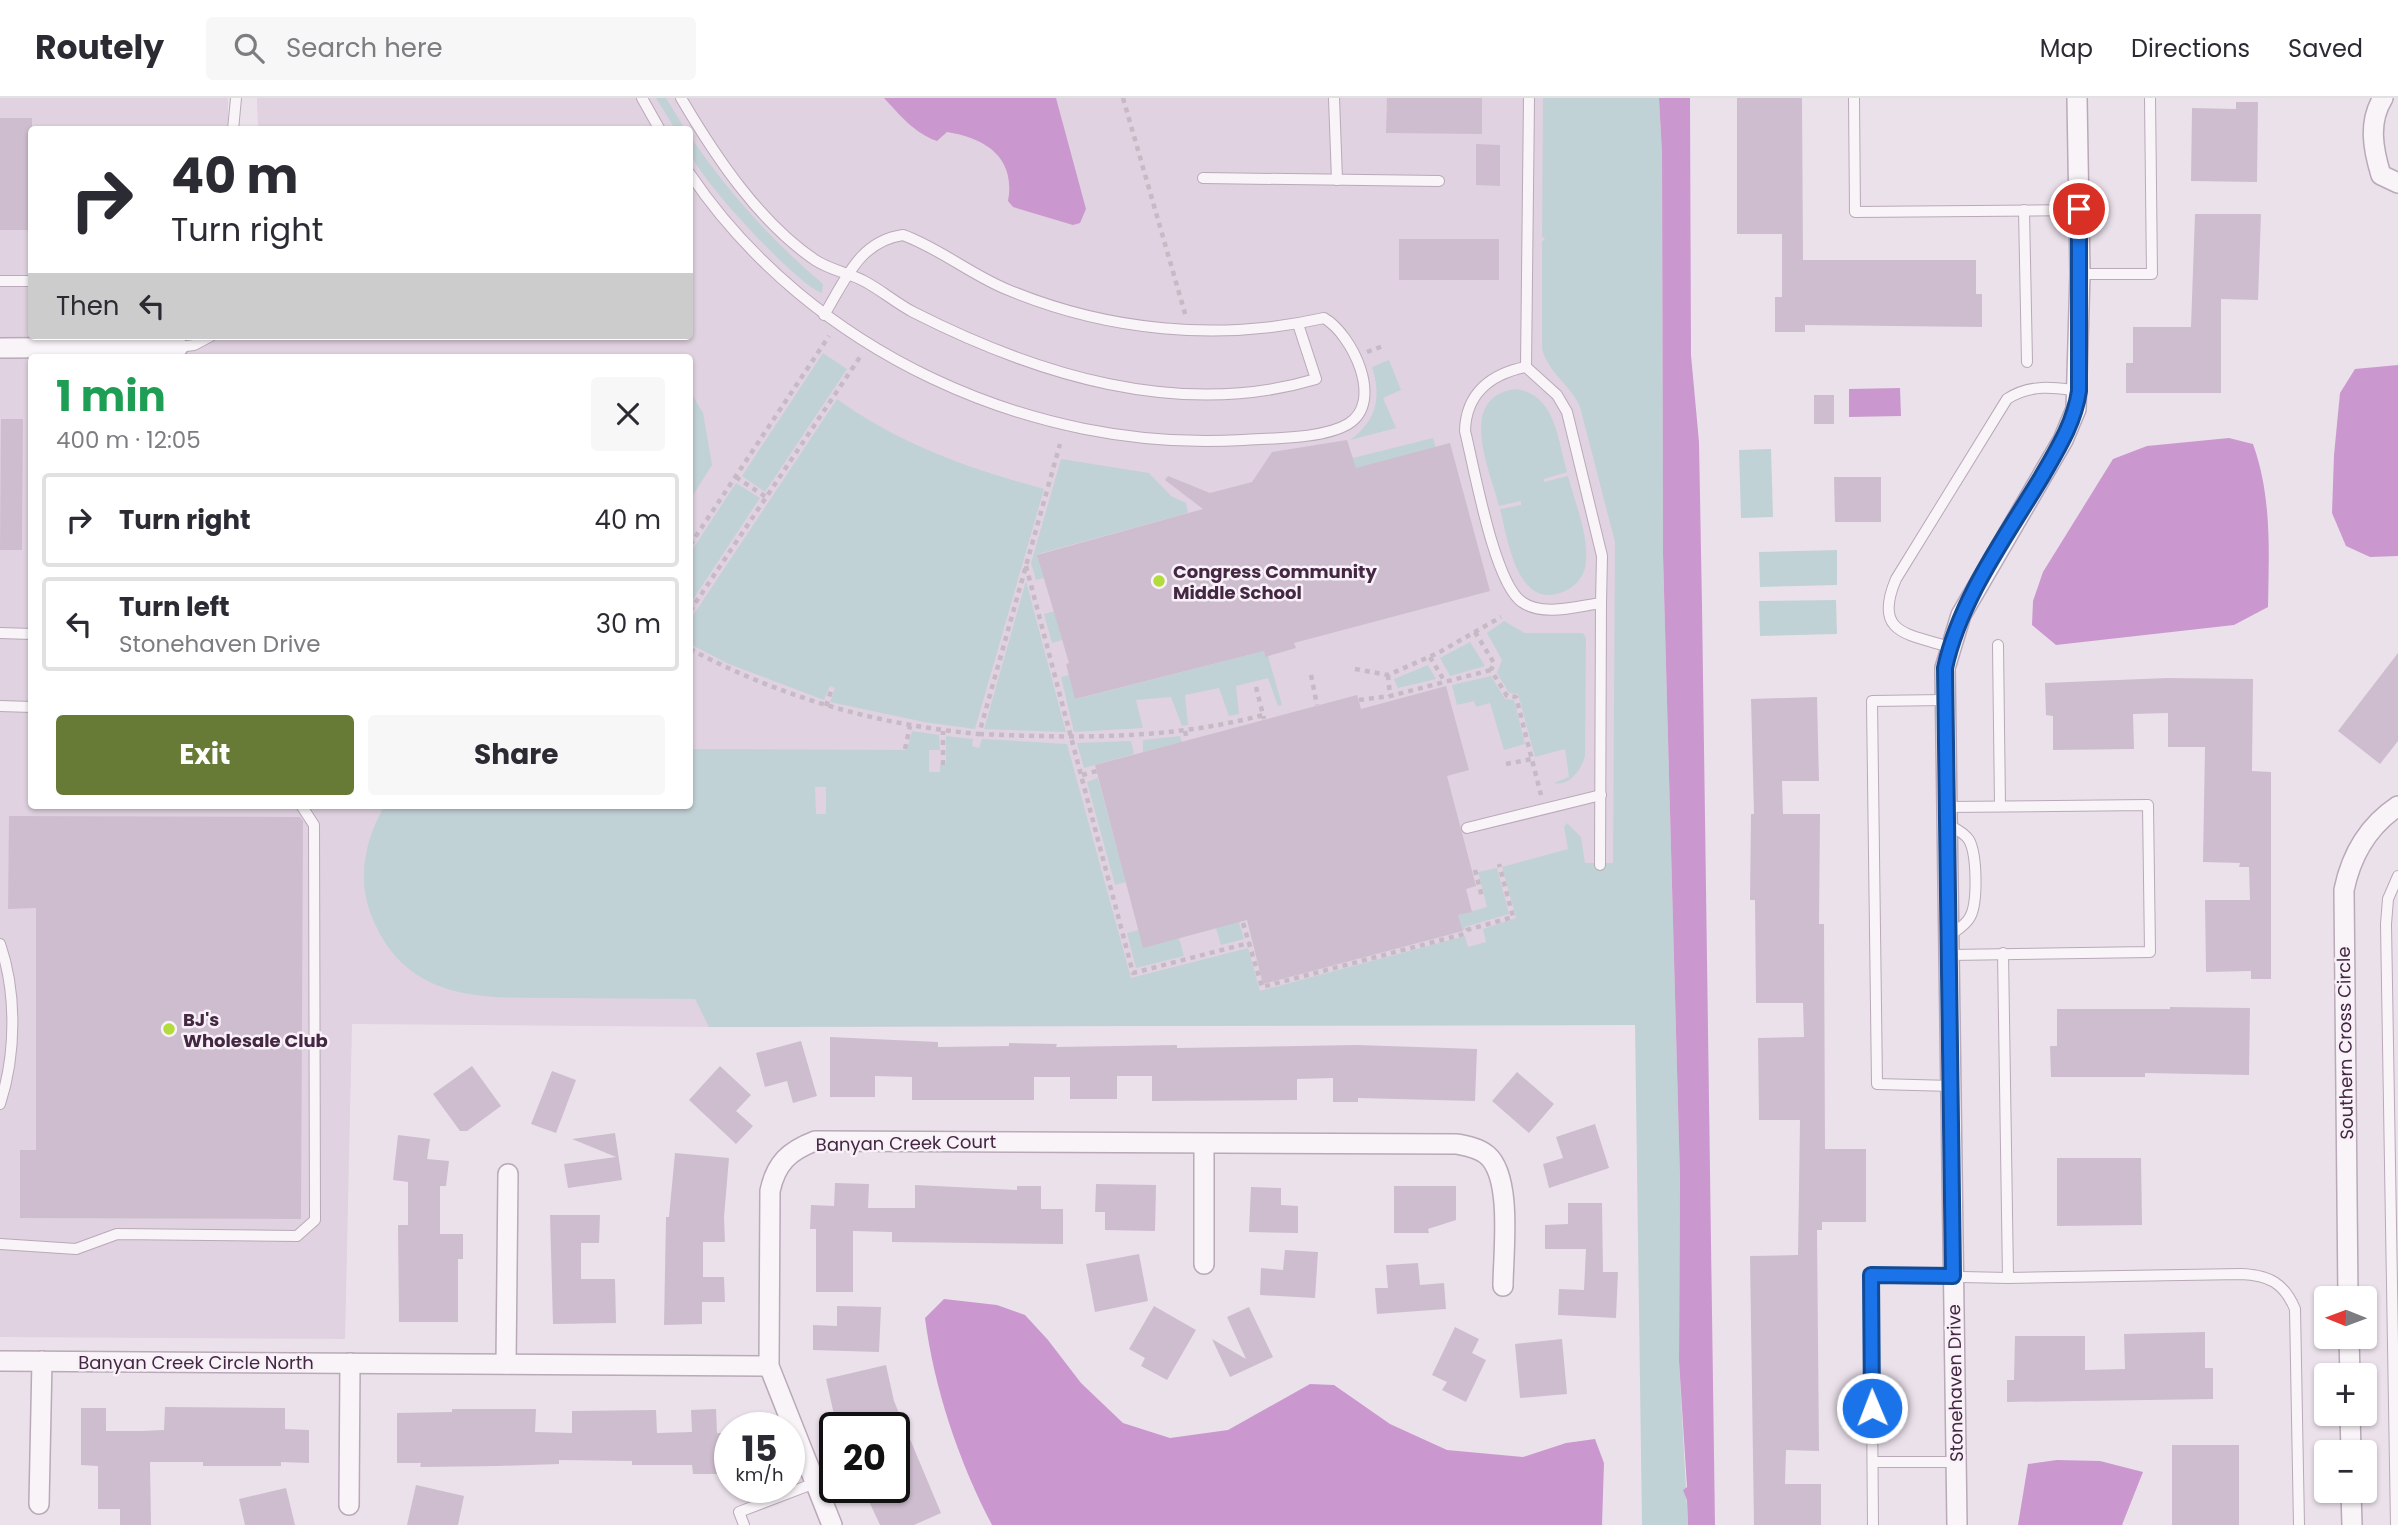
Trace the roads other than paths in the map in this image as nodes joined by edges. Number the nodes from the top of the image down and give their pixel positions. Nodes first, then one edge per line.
1 (236, 98) edge
2 (642, 98) edge
3 (681, 98) edge
4 (1335, 98) edge
5 (1529, 98) edge
6 (1854, 98) edge
7 (2077, 98) edge
8 (2150, 98) edge
9 (2383, 98) edge
10 (233, 126) edge
11 (658, 126) edge
12 (693, 178) edge
13 (1203, 178) dead end
14 (1337, 180) junction
15 (1439, 181) dead end
16 (2398, 183) edge
17 (2024, 209) junction
18 (2079, 209) junction
19 (2080, 274) junction
20 (847, 275) junction
21 (0, 281) edge
22 (28, 281) edge
23 (824, 315) junction
24 (1298, 324) junction
25 (203, 340) edge
26 (0, 348) edge
27 (178, 352) edge
28 (2027, 362) dead end
29 (1526, 367) junction
30 (2079, 391) junction
31 (1601, 603) junction
32 (0, 633) edge
33 (28, 634) edge
34 (1998, 645) dead end
35 (1950, 647) junction
36 (1944, 700) junction
37 (0, 706) edge
38 (28, 706) edge
39 (1601, 795) junction
40 (2000, 806) junction
41 (2398, 806) edge
42 (304, 809) edge
43 (1947, 815) junction
44 (1467, 828) dead end
45 (1600, 865) dead end
46 (2398, 876) edge
47 (0, 944) edge
48 (1949, 945) junction
49 (2003, 953) junction
50 (5, 1049) edge
51 (1952, 1086) junction
52 (0, 1104) edge
53 (1204, 1144) junction
54 (508, 1174) dead end
55 (0, 1244) edge
56 (1204, 1264) dead end
57 (1953, 1276) junction
58 (2008, 1278) junction
59 (1503, 1286) dead end
60 (2348, 1286) edge
61 (0, 1361) edge
62 (42, 1361) junction
63 (350, 1363) junction
64 (506, 1364) junction
65 (769, 1366) junction
66 (1873, 1462) junction
67 (1956, 1462) junction
68 (815, 1483) junction
69 (2351, 1503) edge
70 (39, 1504) dead end
71 (349, 1505) dead end
72 (744, 1525) edge
73 (832, 1525) edge
74 (1873, 1525) edge
75 (1957, 1525) edge
76 (2300, 1525) edge
77 (2352, 1525) edge
78 (2396, 1525) edge

1 - 10 lane
2 - 11 lane
3 - 20 lane
4 - 14 lane
5 - 29 lane
6 - 17 lane
7 - 18 street, Stonehaven Drive
8 - 19 lane
9 - 16 street
12 - 23 lane
13 - 14 lane
14 - 15 lane
17 - 18 lane
17 - 28 lane
18 - 19 street, Stonehaven Drive
19 - 30 street, Stonehaven Drive
20 - 23 lane
20 - 24 lane
20 - 24 lane
21 - 22 lane
23 - 24 lane
25 - 27 lane
26 - 27 street
29 - 31 lane
29 - 31 lane
30 - 35 street, Stonehaven Drive
30 - 35 lane
31 - 39 lane
32 - 33 lane
34 - 40 lane
35 - 36 street, Stonehaven Drive
36 - 43 street, Stonehaven Drive
36 - 51 lane
37 - 38 lane
39 - 44 lane
39 - 45 lane
40 - 43 lane
40 - 49 lane
41 - 60 street, Southern Cross Circle
42 - 55 lane
43 - 48 street, Stonehaven Drive
46 - 78 lane
47 - 50 lane
48 - 49 lane
48 - 51 street, Stonehaven Drive
49 - 58 lane
50 - 52 lane
51 - 57 street, Stonehaven Drive
53 - 56 street
53 - 59 street, Banyan Creek Court
53 - 65 street, Banyan Creek Court
54 - 64 street
57 - 58 lane
57 - 66 lane
57 - 67 street, Stonehaven Drive
58 - 76 lane
61 - 62 street, Banyan Creek Circle North
62 - 63 street, Banyan Creek Circle North
62 - 70 street
63 - 64 street, Banyan Creek Circle North
63 - 71 street
64 - 65 street, Banyan Creek Circle North
65 - 68 street, Banyan Creek Court
66 - 67 lane
66 - 74 lane
67 - 75 street, Stonehaven Drive
68 - 72 lane
68 - 73 street, Banyan Creek Court
69 - 77 street

